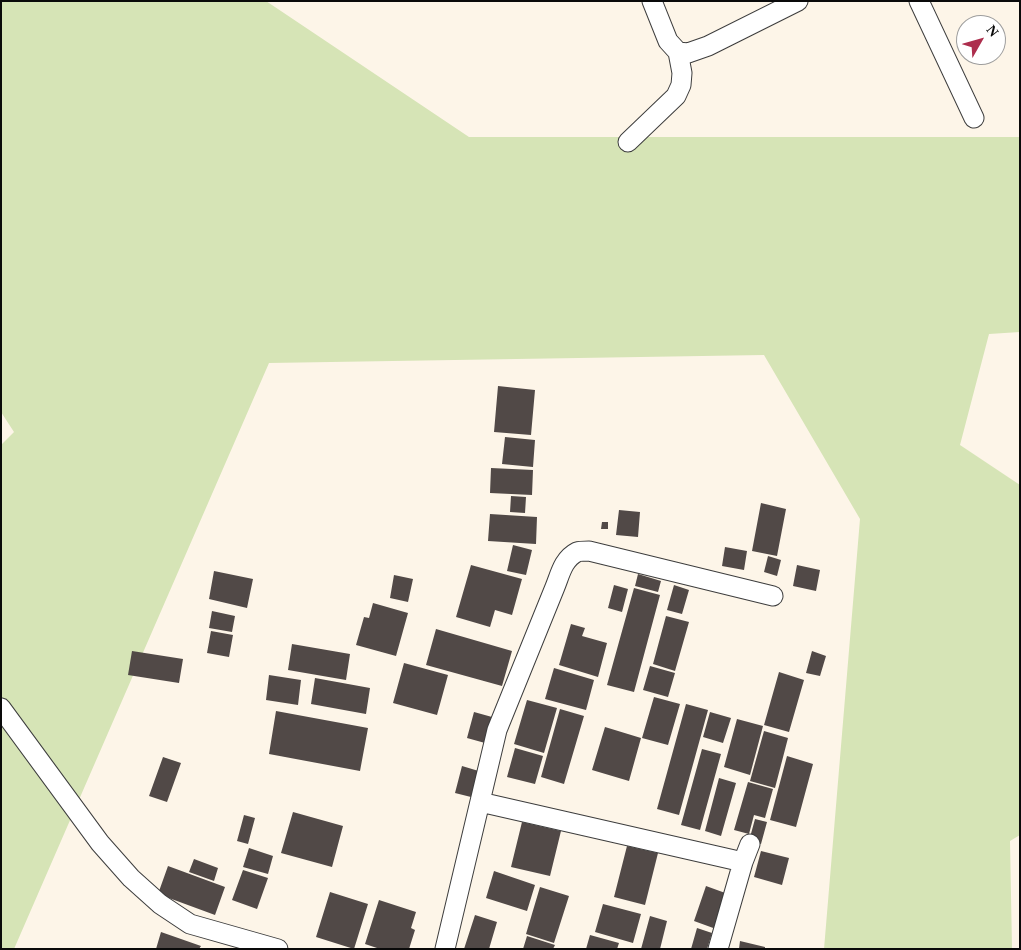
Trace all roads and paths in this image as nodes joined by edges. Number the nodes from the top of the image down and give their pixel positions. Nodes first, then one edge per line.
1 (652, 1) edge
2 (798, 1) edge
3 (919, 1) edge
4 (678, 52) junction
5 (974, 118) dead end
6 (628, 142) dead end
7 (773, 596) dead end
8 (1, 708) edge
9 (480, 802) junction
10 (278, 949) edge
11 (445, 949) edge
12 (718, 949) edge

1 - 4 street
2 - 4 street
3 - 5 street
4 - 6 street
7 - 9 street
8 - 10 street
9 - 11 street
9 - 12 street

